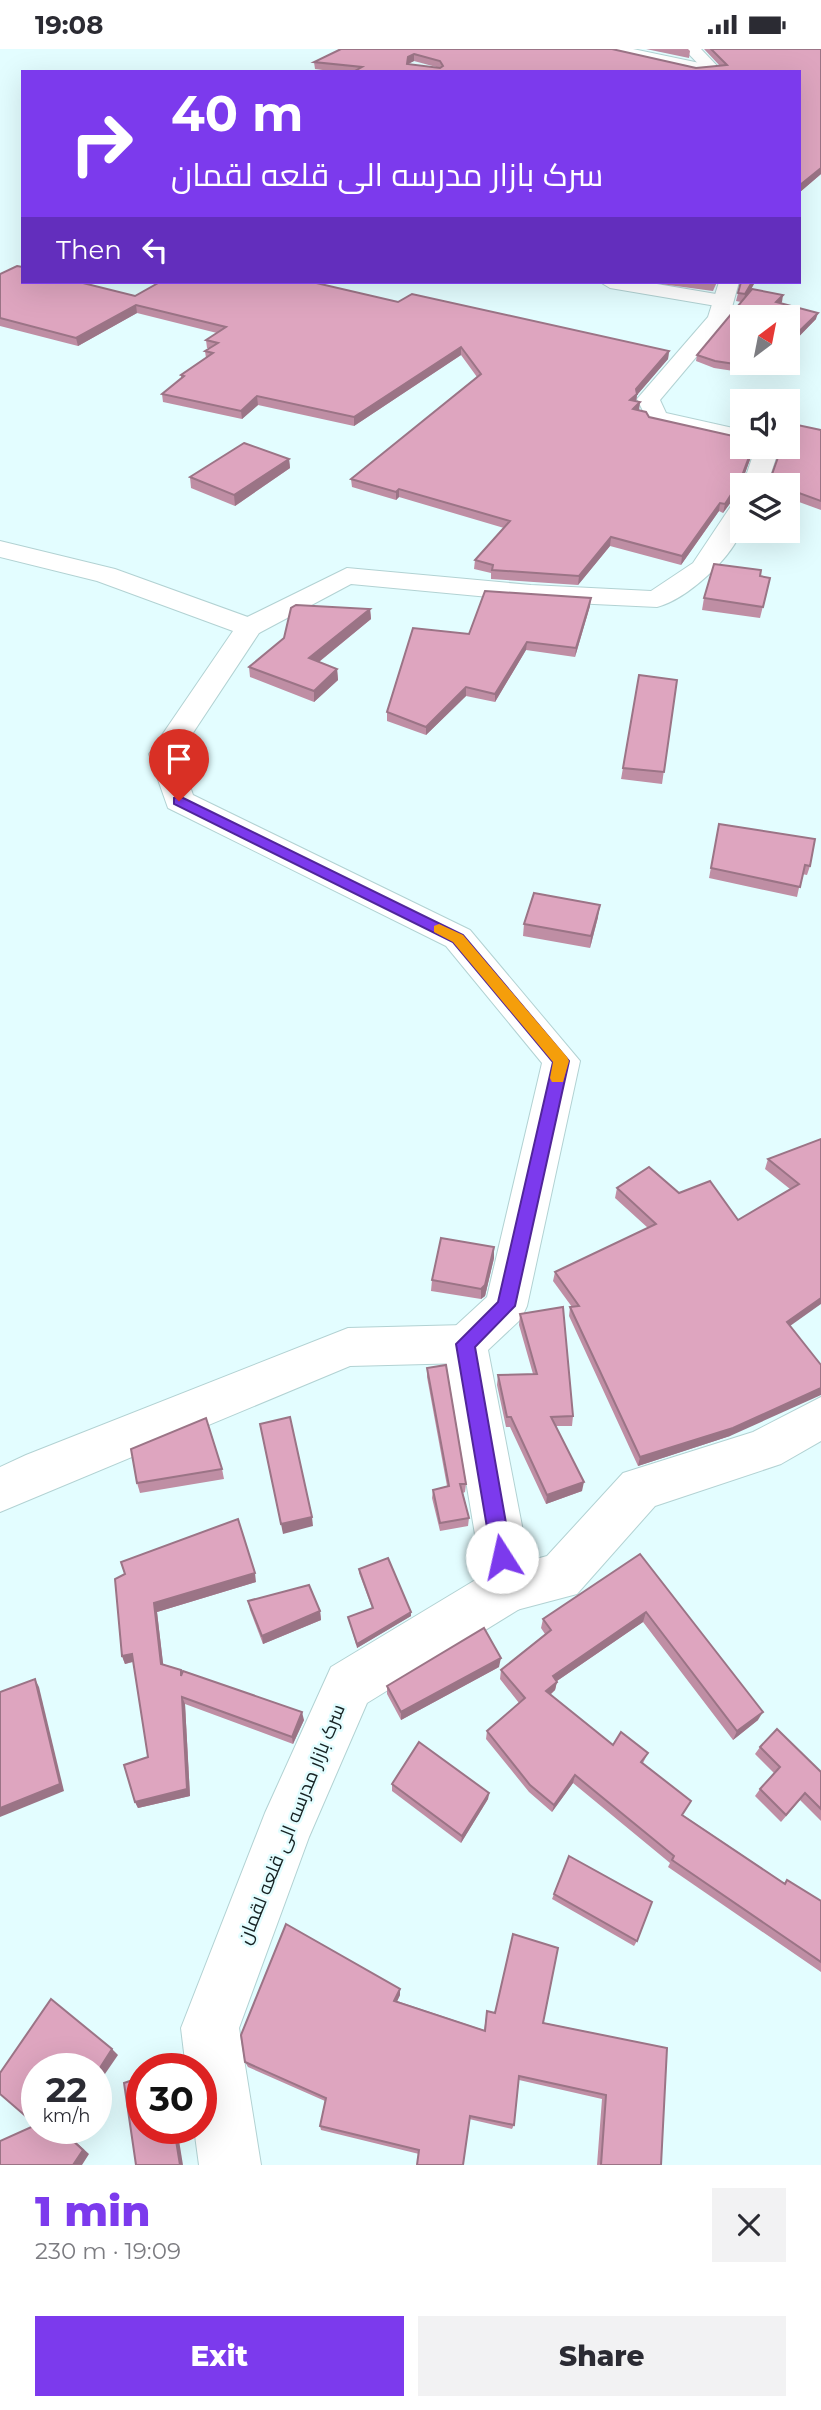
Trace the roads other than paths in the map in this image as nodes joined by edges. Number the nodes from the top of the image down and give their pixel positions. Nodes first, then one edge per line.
1 (612, 49) edge
2 (692, 49) edge
3 (710, 70) edge
4 (714, 70) edge
5 (633, 284) edge
6 (725, 292) edge
7 (730, 434) edge
8 (730, 526) edge
9 (0, 549) edge
10 (249, 627) junction
11 (465, 1344) junction
12 (821, 1417) edge
13 (0, 1490) edge
14 (509, 1588) junction
15 (230, 2165) edge

1 - 3 street
2 - 4 street
5 - 6 street
6 - 7 street
8 - 10 street
9 - 10 street
10 - 11 street
11 - 13 street
11 - 14 street
12 - 14 street, سرک بازار مدرسه الی قلعه لقمان
14 - 15 street, سرک بازار مدرسه الی قلعه لقمان

